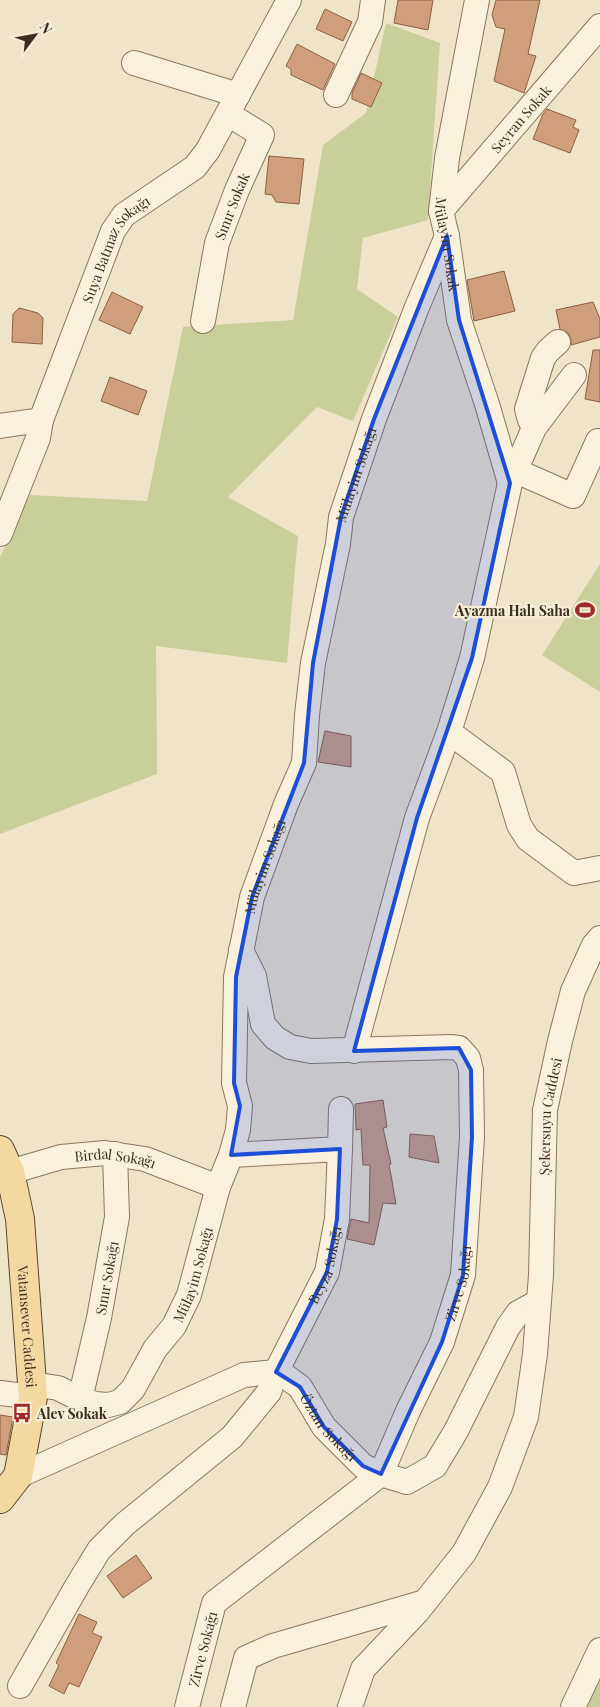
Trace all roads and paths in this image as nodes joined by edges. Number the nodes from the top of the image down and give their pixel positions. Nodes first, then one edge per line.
1 (289, 0) edge
2 (373, 0) edge
3 (477, 0) edge
4 (600, 26) edge
5 (134, 64) dead end
6 (336, 95) dead end
7 (233, 104) junction
8 (441, 211) junction
9 (447, 236) junction
10 (203, 321) dead end
11 (558, 342) dead end
12 (574, 375) dead end
13 (41, 420) junction
14 (0, 426) edge
15 (534, 428) junction
16 (598, 441) dead end
17 (512, 476) junction
18 (0, 534) edge
19 (449, 732) junction
20 (600, 868) edge
21 (600, 938) edge
22 (241, 950) junction
23 (354, 1051) junction
24 (341, 1109) dead end
25 (340, 1149) junction
26 (115, 1154) junction
27 (231, 1155) junction
28 (5, 1161) edge
29 (218, 1187) junction
30 (538, 1302) junction
31 (276, 1372) junction
32 (32, 1390) junction
33 (0, 1393) edge
34 (80, 1399) junction
35 (381, 1474) junction
36 (18, 1476) junction
37 (0, 1498) edge
38 (425, 1602) junction
39 (600, 1650) edge
40 (20, 1686) dead end
41 (187, 1707) edge
42 (233, 1707) edge
43 (350, 1707) edge
44 (573, 1707) edge

1 - 7 street, Suya Batmaz Sokağı
2 - 6 street
3 - 8 street, Mülayim Sokak
4 - 8 street, Seyran Sokak
5 - 7 street
7 - 10 street, Sınır Sokak
7 - 13 street, Suya Batmaz Sokağı
8 - 9 street, Mülayim Sokak
9 - 17 street, Mülayim Sokak
9 - 22 street, Mülayim Sokağı
11 - 15 street
12 - 15 street
13 - 14 street
13 - 18 street, Suya Batmaz Sokağı
15 - 17 street
16 - 17 street
17 - 19 street
19 - 20 street
19 - 23 street
21 - 30 street, Şekersuyu Caddesi
22 - 23 street, Zirve Sokağı
22 - 27 street, Mülayim Sokağı
23 - 35 street, Zirve Sokağı
24 - 25 street, Beyza Sokağı
25 - 27 street
25 - 31 street, Beyza Sokağı
26 - 28 street, Birdal Sokağı
26 - 29 street, Birdal Sokağı
26 - 34 street, Sınır Sokağı
27 - 29 street, Mülayim Sokağı
28 - 32 main road, Vatansever Caddesi
29 - 34 street, Mülayim Sokağı
30 - 35 street, Öztan Sokağı
30 - 38 street, Şekersuyu Caddesi
31 - 35 street, Öztan Sokağı
31 - 36 street
31 - 40 street, Beyza Sokağı
32 - 33 street
32 - 34 street, Mülayim Sokağı
32 - 36 main road, Vatansever Caddesi
35 - 41 street, Zirve Sokağı
36 - 37 main road, Vatansever Caddesi
38 - 42 street
38 - 43 street, Şekersuyu Caddesi
39 - 44 street

